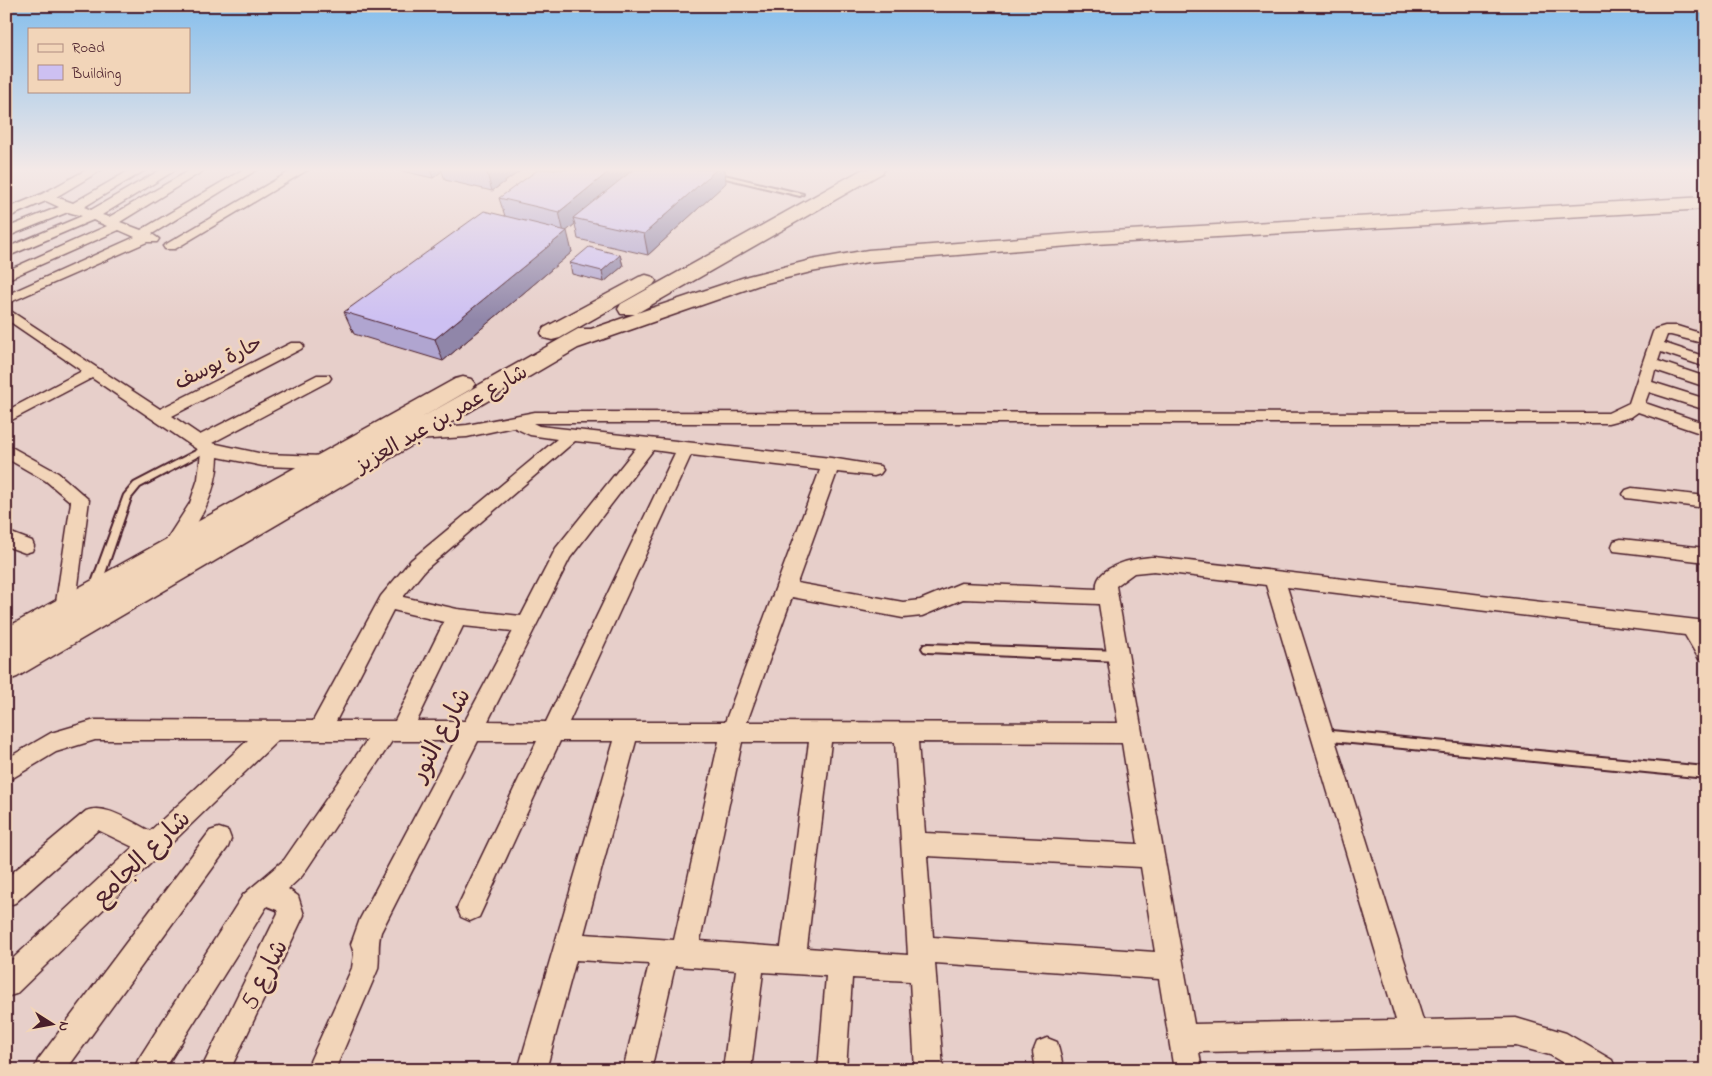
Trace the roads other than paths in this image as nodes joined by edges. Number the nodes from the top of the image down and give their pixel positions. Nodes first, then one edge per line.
1 (42, 219) edge
2 (84, 219) edge
3 (100, 219) edge
4 (121, 219) edge
5 (162, 219) edge
6 (167, 219) edge
7 (224, 219) edge
8 (755, 219) edge
9 (788, 219) edge
10 (1427, 219) edge
11 (113, 224) junction
12 (6, 233) edge
13 (140, 235) junction
14 (6, 253) edge
15 (6, 276) edge
16 (6, 300) edge
17 (9, 316) edge
18 (1706, 340) edge
19 (571, 343) junction
20 (296, 346) dead end
21 (1655, 346) junction
22 (1706, 362) edge
23 (1650, 363) junction
24 (93, 371) junction
25 (323, 378) dead end
26 (1706, 382) edge
27 (1642, 384) junction
28 (1706, 405) edge
29 (1636, 406) junction
30 (159, 416) junction
31 (6, 418) edge
32 (512, 420) junction
33 (1706, 430) edge
34 (414, 434) junction
35 (572, 435) junction
36 (649, 444) junction
37 (205, 447) junction
38 (686, 448) junction
39 (6, 450) edge
40 (324, 462) junction
41 (831, 464) junction
42 (874, 470) dead end
43 (1632, 494) dead end
44 (1706, 502) edge
45 (6, 538) edge
46 (25, 546) dead end
47 (1621, 546) dead end
48 (168, 550) junction
49 (1706, 555) edge
50 (1274, 578) junction
51 (786, 588) junction
52 (93, 593) junction
53 (1108, 597) junction
54 (388, 601) junction
55 (65, 610) junction
56 (457, 617) junction
57 (527, 625) junction
58 (1698, 628) edge
59 (6, 643) edge
60 (928, 648) dead end
61 (1706, 653) edge
62 (1118, 656) junction
63 (6, 668) edge
64 (274, 730) junction
65 (319, 730) junction
66 (473, 730) junction
67 (393, 731) junction
68 (628, 731) junction
69 (733, 731) junction
70 (553, 732) junction
71 (821, 732) junction
72 (906, 732) junction
73 (1131, 732) junction
74 (1321, 735) junction
75 (6, 772) edge
76 (1706, 773) edge
77 (219, 839) dead end
78 (913, 844) junction
79 (154, 845) junction
80 (1152, 856) junction
81 (263, 892) junction
82 (6, 894) edge
83 (470, 908) dead end
84 (567, 946) junction
85 (674, 953) junction
86 (751, 958) junction
87 (921, 959) junction
88 (792, 961) junction
89 (840, 964) junction
90 (1170, 966) junction
91 (6, 984) edge
92 (1414, 1034) junction
93 (1182, 1038) junction
94 (48, 1070) edge
95 (148, 1070) edge
96 (215, 1070) edge
97 (320, 1070) edge
98 (532, 1070) edge
99 (637, 1070) edge
100 (737, 1070) edge
101 (832, 1070) edge
102 (928, 1070) edge
103 (1188, 1070) edge
104 (1602, 1070) edge

1 - 12 street
2 - 14 street
3 - 11 street
4 - 11 street
5 - 13 street
6 - 13 street
7 - 13 street
8 - 40 main road, شارع عمر بن عبد العزيز
9 - 19 main road, شارع عمر بن عبد العزيز
10 - 19 main road
11 - 13 street
11 - 15 street
13 - 16 street
17 - 24 street
18 - 21 street
19 - 34 main road, شارع عمر بن عبد العزيز
20 - 30 street, حارة يوسف
21 - 22 street
21 - 23 street
23 - 26 street
23 - 27 street
24 - 30 street
24 - 31 street
25 - 37 street
27 - 28 street
27 - 29 street
29 - 32 street
29 - 33 street
30 - 37 street
32 - 34 street
32 - 35 street
34 - 63 main road, شارع عمر بن عبد العزيز
35 - 36 street
35 - 54 street
36 - 38 street
36 - 57 street, شارع النور
37 - 40 street
37 - 48 street
37 - 52 lane
38 - 41 street
38 - 70 street
39 - 55 street
40 - 48 main road, شارع عمر بن عبد العزيز
41 - 42 street
41 - 51 street
43 - 44 street
45 - 46 street
47 - 49 street
48 - 52 main road, شارع عمر بن عبد العزيز
50 - 53 street
50 - 58 street
50 - 74 street
51 - 53 street
51 - 69 street
52 - 55 main road, شارع عمر بن عبد العزيز
53 - 62 street
54 - 56 street
54 - 65 street
55 - 59 main road, شارع عمر بن عبد العزيز
56 - 57 street
56 - 67 street
57 - 66 street, شارع النور
58 - 61 street
60 - 62 lane
62 - 73 street
64 - 65 street
64 - 75 street
64 - 79 street, شارع الجامع
65 - 67 street
66 - 67 street
66 - 70 street
66 - 97 street, شارع النور
67 - 81 street
68 - 69 street
68 - 70 street
68 - 84 street
69 - 71 street
69 - 85 street
70 - 83 street
71 - 72 street
71 - 88 street
72 - 73 street
72 - 78 street
73 - 80 street
74 - 76 lane
74 - 92 street
77 - 94 street
78 - 80 street
78 - 87 street
79 - 82 street
79 - 91 street, شارع الجامع
80 - 90 street
81 - 95 street
81 - 96 street, شارع 5
84 - 85 street
84 - 98 street
85 - 86 street
85 - 99 street
86 - 88 street
86 - 100 street
87 - 89 street
87 - 90 street
87 - 102 street
88 - 89 street
89 - 101 street
90 - 93 street
92 - 93 street
92 - 104 street
93 - 103 street

